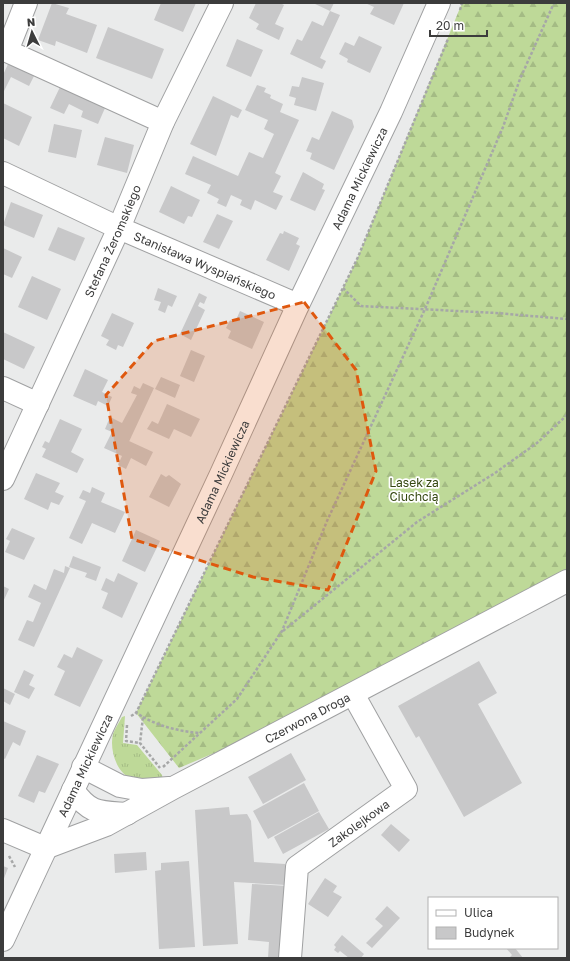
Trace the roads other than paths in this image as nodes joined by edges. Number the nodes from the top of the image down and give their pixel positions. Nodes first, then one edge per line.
1 (26, 3) edge
2 (222, 3) edge
3 (439, 3) edge
4 (163, 122) junction
5 (3, 173) edge
6 (119, 228) junction
7 (298, 305) junction
8 (3, 388) edge
9 (38, 404) junction
10 (3, 479) edge
11 (567, 581) edge
12 (353, 694) junction
13 (83, 767) junction
14 (172, 788) junction
15 (73, 790) junction
16 (127, 814) junction
17 (3, 830) edge
18 (45, 848) junction
19 (3, 940) edge
20 (290, 958) edge

1 - 4 street
2 - 4 street, Stefana Żeromskiego
3 - 7 street, Adama Mickiewicza
4 - 6 street, Stefana Żeromskiego
5 - 6 street, Stanisława Wyspiańskiego
6 - 7 street, Stanisława Wyspiańskiego
6 - 9 street, Stefana Żeromskiego
7 - 13 street, Adama Mickiewicza
8 - 9 street
9 - 10 street, Stefana Żeromskiego
11 - 12 street, Czerwona Droga
12 - 14 street, Czerwona Droga
12 - 20 street, Zakolejkowa
13 - 14 street
13 - 15 street, Adama Mickiewicza
14 - 16 street, Czerwona Droga
15 - 16 street
15 - 18 street, Adama Mickiewicza
16 - 18 street, Czerwona Droga
17 - 18 street
18 - 19 street, Adama Mickiewicza

